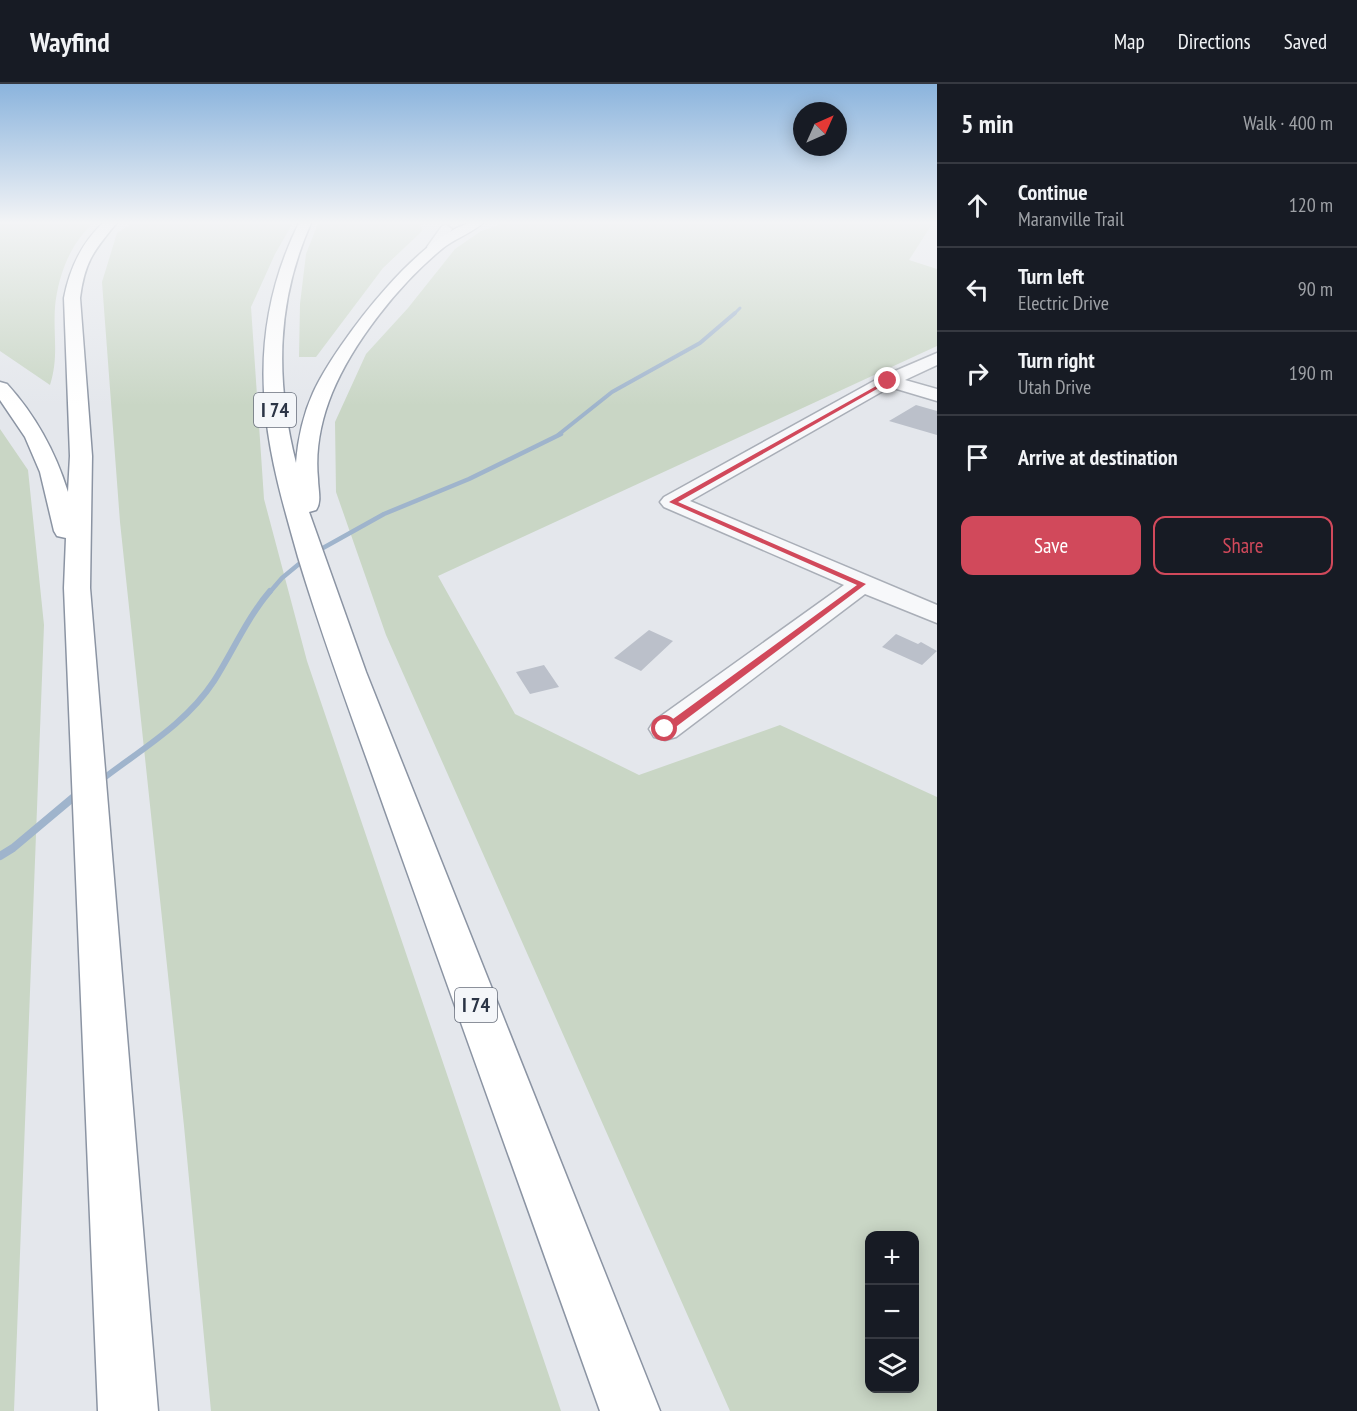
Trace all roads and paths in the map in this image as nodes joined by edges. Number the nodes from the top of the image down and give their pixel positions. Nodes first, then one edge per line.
1 (74, 283) edge
2 (283, 283) edge
3 (399, 283) edge
4 (937, 358) edge
5 (888, 381) junction
6 (0, 388) edge
7 (937, 395) edge
8 (862, 584) junction
9 (77, 588) junction
10 (323, 598) junction
11 (937, 615) edge
12 (665, 729) dead end
13 (128, 1411) edge
14 (630, 1411) edge

1 - 9 highway
2 - 10 highway, I 74
3 - 10 highway
4 - 5 street
5 - 7 street
5 - 8 street
6 - 9 highway
8 - 11 street
8 - 12 street
9 - 13 highway
10 - 14 highway, I 74

